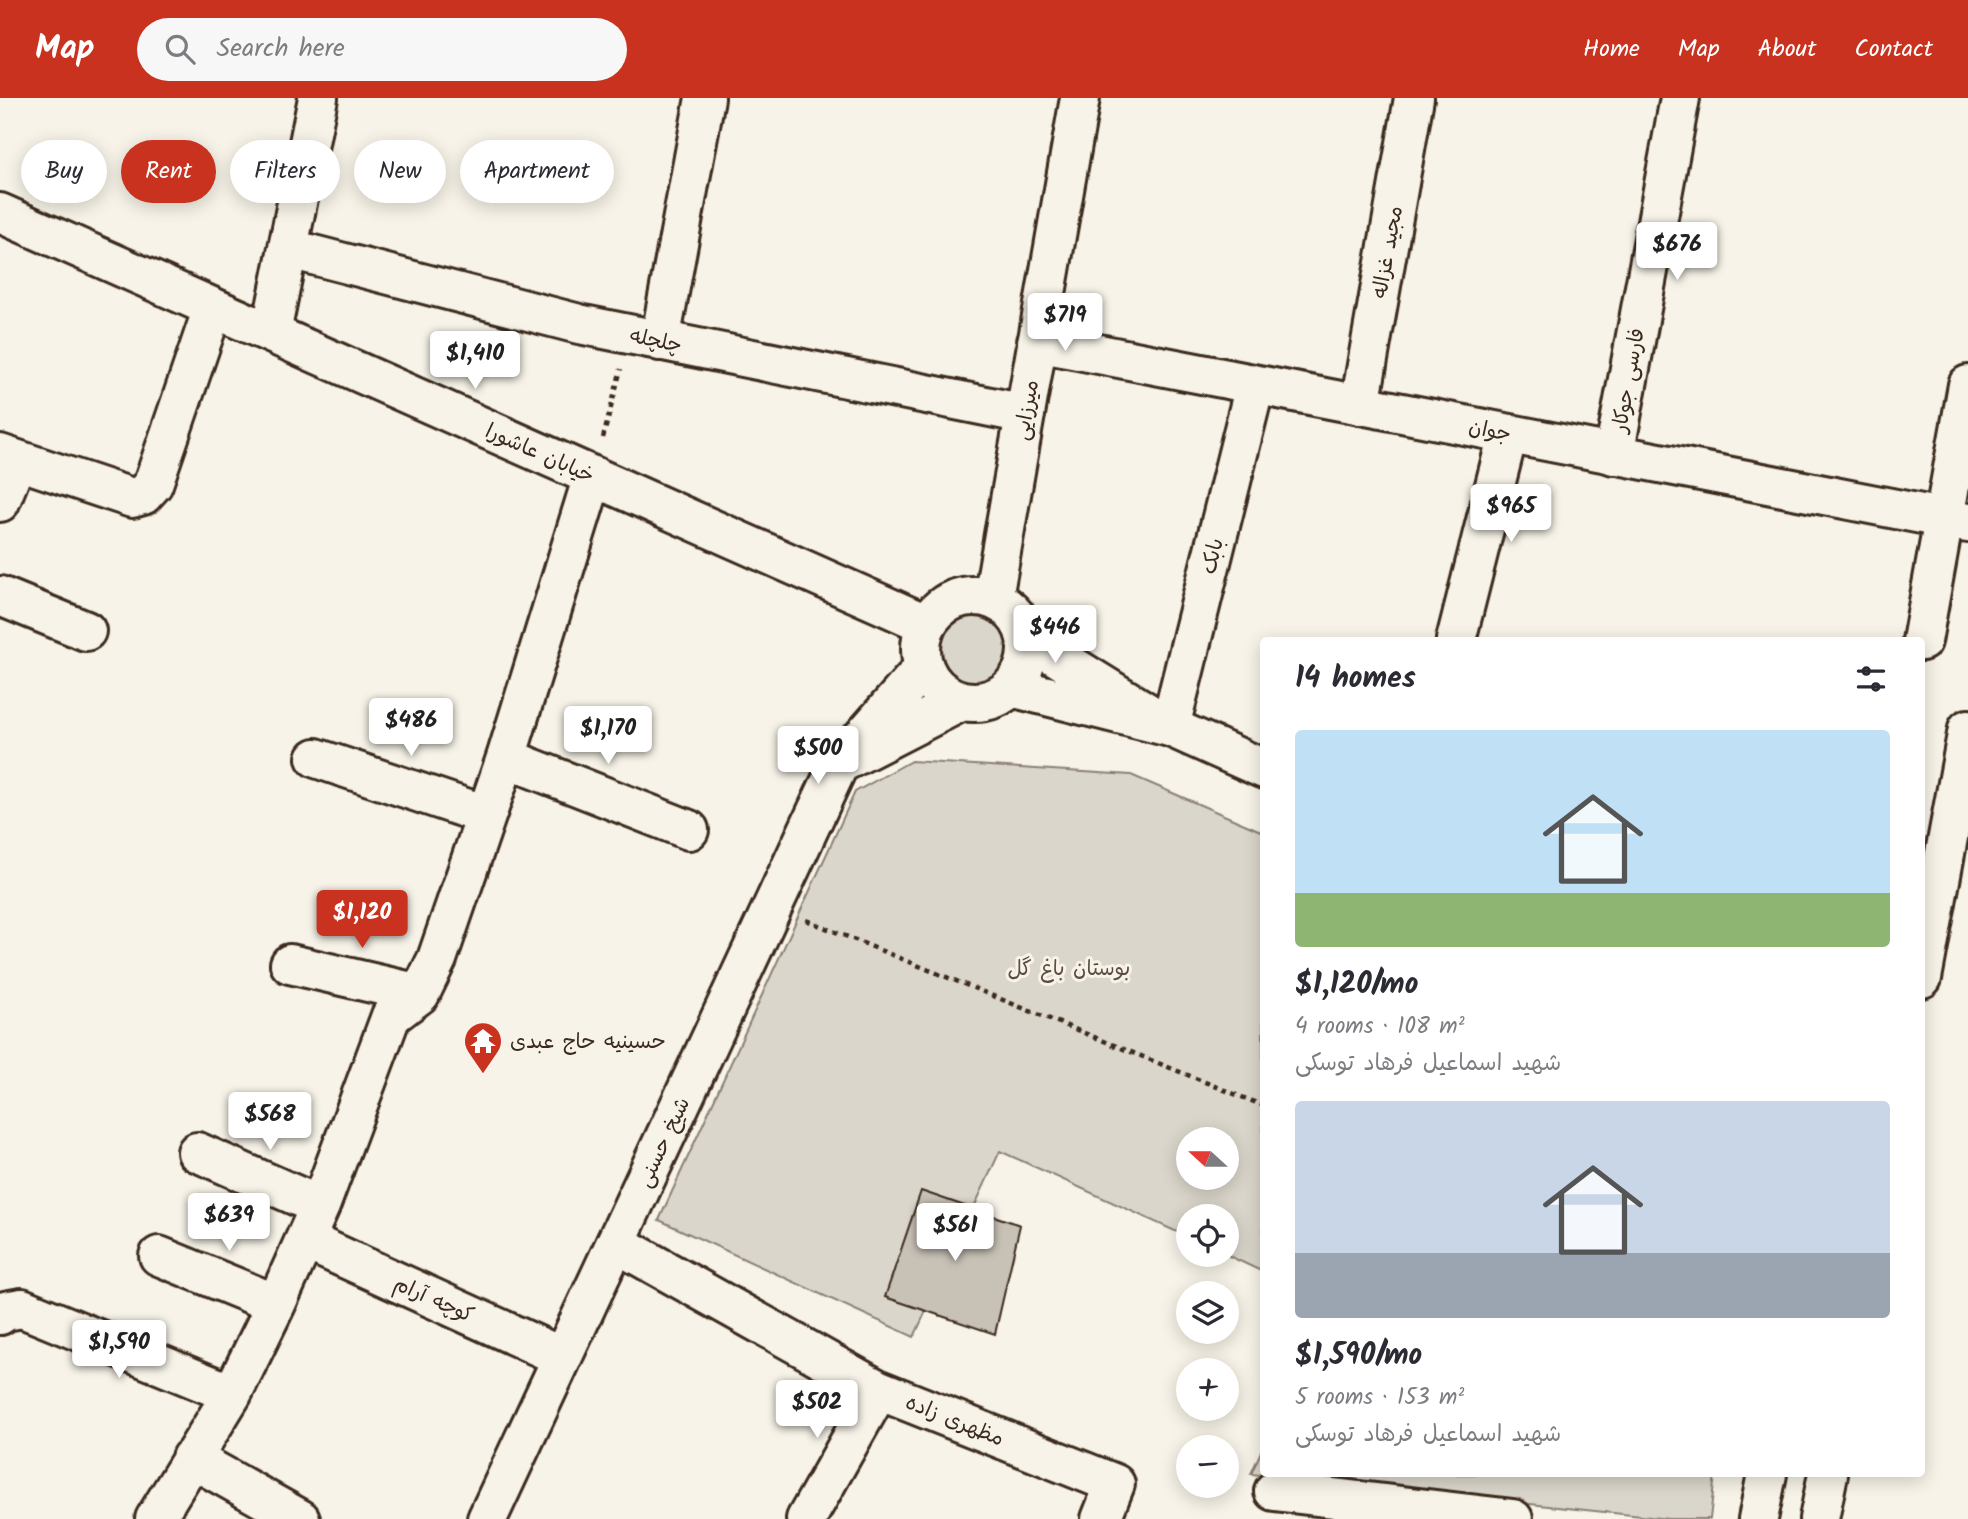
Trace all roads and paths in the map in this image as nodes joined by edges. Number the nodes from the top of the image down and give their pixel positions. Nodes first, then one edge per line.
1 (318, 98) edge
2 (705, 98) edge
3 (1080, 98) edge
4 (1414, 98) edge
5 (1680, 98) edge
6 (0, 213) edge
7 (290, 249) junction
8 (214, 308) junction
9 (271, 333) junction
10 (645, 337) junction
11 (1037, 342) junction
12 (1255, 385) junction
13 (1968, 385) edge
14 (1360, 405) junction
15 (1025, 414) junction
16 (1508, 434) junction
17 (1614, 455) junction
18 (9, 457) edge
19 (593, 476) junction
20 (0, 502) edge
21 (1956, 521) edge
22 (0, 596) edge
23 (993, 598) junction
24 (926, 624) junction
25 (86, 631) dead end
26 (1457, 637) edge
27 (1923, 637) edge
28 (1027, 638) junction
29 (924, 667) junction
30 (1011, 687) junction
31 (962, 701) junction
32 (1170, 727) junction
33 (1968, 729) edge
34 (316, 758) dead end
35 (506, 758) junction
36 (839, 764) junction
37 (1260, 767) edge
38 (486, 815) junction
39 (689, 830) dead end
40 (773, 906) junction
41 (1925, 962) edge
42 (290, 964) dead end
43 (420, 994) junction
44 (1260, 1104) edge
45 (197, 1152) dead end
46 (313, 1223) junction
47 (616, 1243) junction
48 (159, 1256) dead end
49 (276, 1304) junction
50 (0, 1315) edge
51 (562, 1357) junction
52 (879, 1390) junction
53 (232, 1394) junction
54 (191, 1458) junction
55 (1766, 1477) edge
56 (1827, 1477) edge
57 (1274, 1491) dead end
58 (494, 1516) edge
59 (155, 1519) edge
60 (300, 1519) edge
61 (806, 1519) edge
62 (1101, 1519) edge
63 (1513, 1519) edge
64 (1758, 1519) edge
65 (1819, 1519) edge

1 - 7 street
2 - 10 street
3 - 11 street, میرزایی
4 - 14 street, مجید غزاله
5 - 17 street, فارسی جوکار
6 - 8 street, خیابان عاشورا
7 - 9 street
7 - 10 street, چلچله
8 - 9 street, خیابان عاشورا
8 - 18 street
9 - 19 street, خیابان عاشورا
10 - 15 street, چلچله
10 - 19 path
11 - 12 street, جوان
11 - 15 street, میرزایی
12 - 14 street, جوان
12 - 32 street, بابک
13 - 21 street
14 - 16 street, جوان
15 - 23 street, میرزایی
16 - 17 street, جوان
16 - 26 street
17 - 21 street, جوان
18 - 20 street
19 - 24 street, خیابان عاشورا
19 - 35 street
21 - 27 street
22 - 25 street
23 - 24 street
23 - 28 street
24 - 29 street
28 - 30 street
28 - 32 street
29 - 31 street
29 - 36 street, شیخ حسنی
30 - 31 street
30 - 32 street
31 - 36 street
32 - 37 street
33 - 41 street
34 - 38 street
35 - 38 street
35 - 39 street
36 - 40 street, شیخ حسنی
38 - 43 street
40 - 44 path
40 - 47 street, شیخ حسنی
42 - 43 street
43 - 46 street
45 - 46 street, کوچه آرام
46 - 49 street
46 - 51 street, کوچه آرام
47 - 51 street, شیخ حسنی
47 - 52 street, مظهری زاده
48 - 49 street
49 - 53 street
50 - 53 street
51 - 58 street, شیخ حسنی
52 - 61 street
52 - 62 street, مظهری زاده
53 - 54 street
54 - 59 street
54 - 60 street
55 - 64 street
56 - 65 street
57 - 63 street

